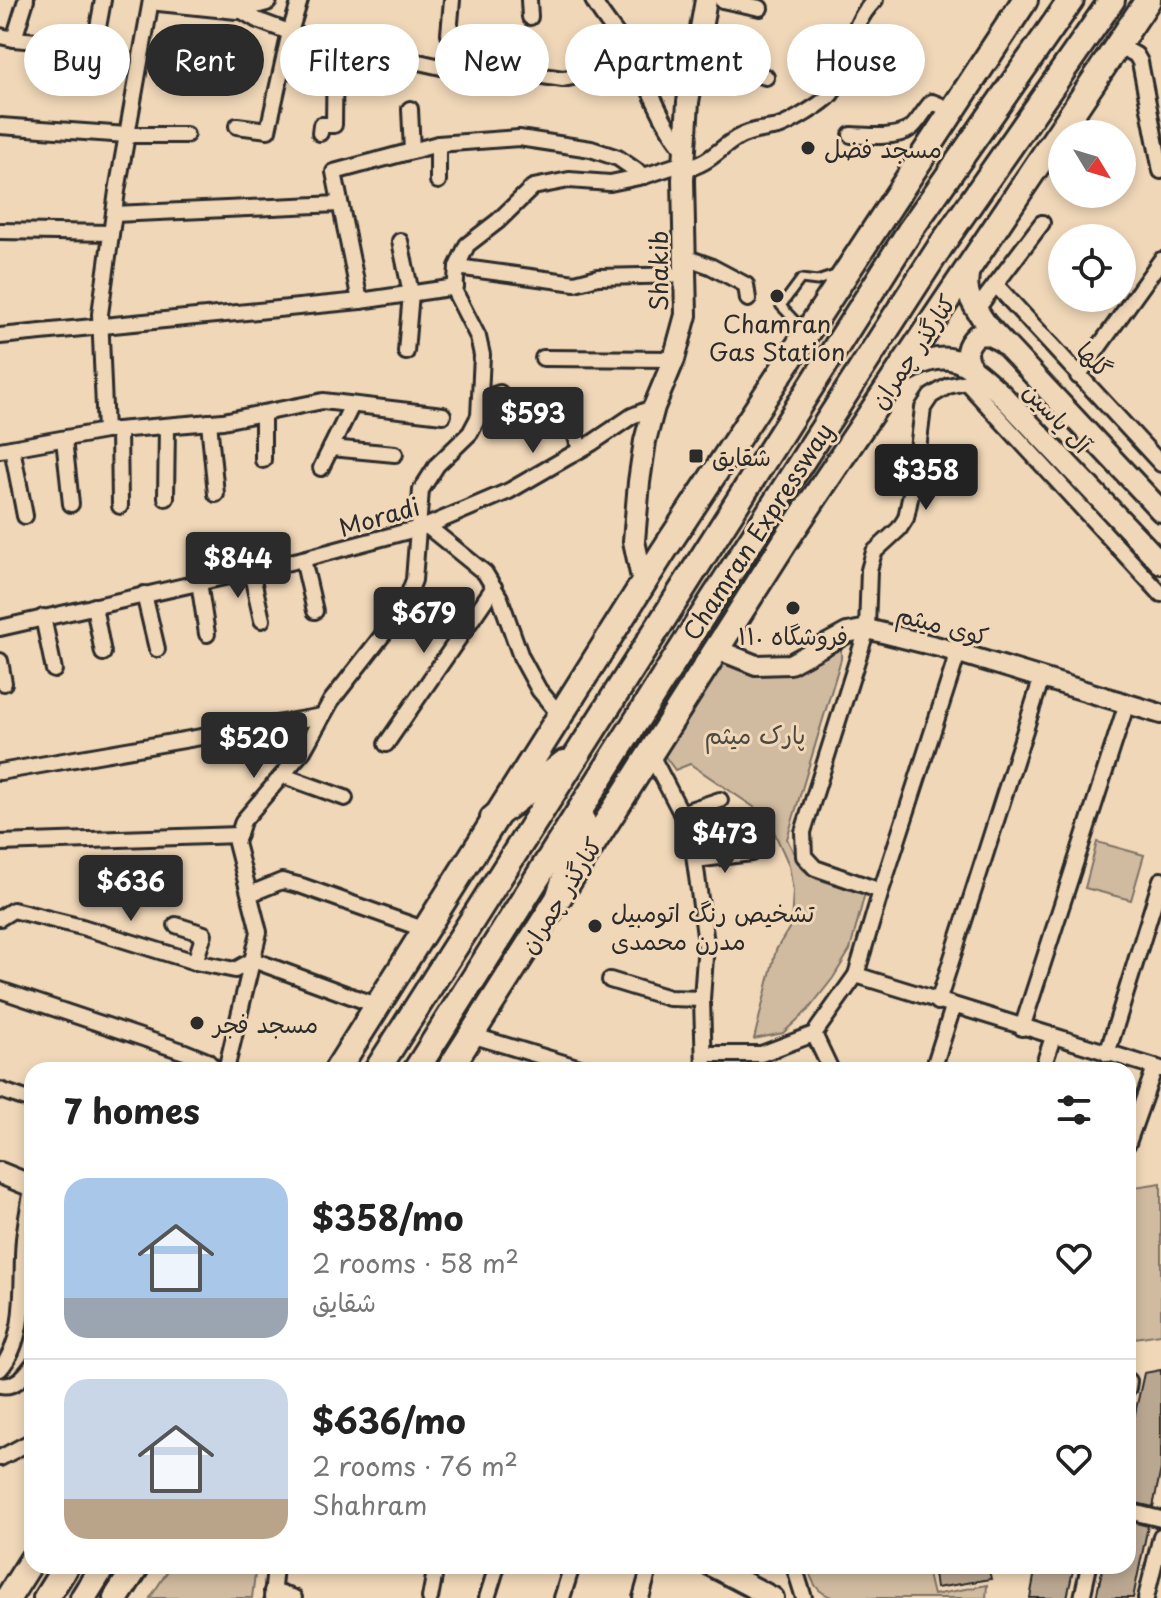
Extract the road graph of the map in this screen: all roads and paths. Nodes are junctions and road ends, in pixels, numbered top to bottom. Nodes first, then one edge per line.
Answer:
1 (26, 0) edge
2 (103, 0) edge
3 (151, 0) edge
4 (159, 0) edge
5 (266, 0) edge
6 (300, 0) edge
7 (452, 0) edge
8 (529, 0) edge
9 (593, 0) edge
10 (706, 0) edge
11 (722, 0) edge
12 (875, 0) edge
13 (1025, 0) edge
14 (1071, 0) edge
15 (1112, 0) edge
16 (1148, 0) edge
17 (237, 8) junction
18 (760, 8) dead end
19 (530, 17) dead end
20 (99, 24) edge
21 (292, 24) edge
22 (450, 24) edge
23 (608, 24) edge
24 (702, 24) edge
25 (280, 28) edge
26 (7, 38) edge
27 (1118, 45) junction
28 (419, 62) edge
29 (280, 77) edge
30 (565, 77) edge
31 (334, 96) edge
32 (651, 96) edge
33 (689, 96) edge
34 (410, 109) dead end
35 (952, 110) junction
36 (0, 126) edge
37 (237, 126) dead end
38 (320, 133) dead end
39 (127, 135) junction
40 (186, 135) dead end
41 (851, 135) dead end
42 (438, 144) junction
43 (412, 151) junction
44 (685, 161) junction
45 (1161, 171) edge
46 (644, 176) junction
47 (438, 181) dead end
48 (339, 204) junction
49 (114, 214) junction
50 (1042, 223) dead end
51 (0, 231) edge
52 (111, 233) junction
53 (400, 241) dead end
54 (1161, 260) edge
55 (850, 265) junction
56 (970, 265) junction
57 (685, 266) junction
58 (457, 267) junction
59 (996, 285) junction
60 (456, 289) junction
61 (411, 293) junction
62 (748, 299) dead end
63 (360, 301) junction
64 (977, 309) junction
65 (101, 325) junction
66 (0, 336) edge
67 (801, 340) junction
68 (1005, 343) junction
69 (406, 352) dead end
70 (543, 358) dead end
71 (674, 359) junction
72 (968, 375) junction
73 (1078, 376) junction
74 (895, 377) junction
75 (500, 393) dead end
76 (481, 400) junction
77 (565, 404) dead end
78 (352, 405) junction
79 (654, 407) junction
80 (263, 413) junction
81 (443, 415) dead end
82 (209, 422) junction
83 (167, 426) junction
84 (112, 431) junction
85 (64, 439) junction
86 (331, 448) junction
87 (6, 449) edge
88 (580, 449) junction
89 (395, 454) dead end
90 (1159, 458) edge
91 (263, 460) dead end
92 (321, 468) dead end
93 (1154, 491) edge
94 (216, 494) dead end
95 (166, 498) dead end
96 (71, 504) dead end
97 (120, 506) dead end
98 (1161, 511) edge
99 (25, 516) dead end
100 (423, 527) junction
101 (303, 559) junction
102 (1161, 563) edge
103 (251, 571) junction
104 (199, 582) junction
105 (643, 583) junction
106 (494, 587) junction
107 (144, 594) junction
108 (1161, 594) edge
109 (94, 606) junction
110 (315, 611) dead end
111 (43, 617) junction
112 (262, 620) dead end
113 (0, 628) edge
114 (867, 629) junction
115 (207, 634) dead end
116 (157, 649) dead end
117 (716, 649) junction
118 (103, 653) dead end
119 (958, 653) junction
120 (0, 661) edge
121 (54, 670) dead end
122 (1042, 677) junction
123 (4, 683) dead end
124 (1127, 703) junction
125 (559, 714) junction
126 (1161, 714) edge
127 (322, 716) junction
128 (386, 744) dead end
129 (579, 751) junction
130 (650, 753) junction
131 (0, 772) edge
132 (284, 776) junction
133 (593, 790) junction
134 (345, 798) dead end
135 (720, 800) dead end
136 (681, 813) junction
137 (493, 818) junction
138 (239, 835) junction
139 (0, 843) edge
140 (751, 853) dead end
141 (695, 860) junction
142 (1161, 880) edge
143 (881, 891) junction
144 (250, 894) junction
145 (559, 896) junction
146 (0, 918) edge
147 (176, 925) dead end
148 (426, 930) junction
149 (253, 960) junction
150 (195, 962) junction
151 (856, 975) junction
152 (610, 980) dead end
153 (0, 990) edge
154 (702, 999) junction
155 (938, 1002) junction
156 (378, 1006) junction
157 (953, 1007) junction
158 (1022, 1028) junction
159 (814, 1034) junction
160 (471, 1035) junction
161 (1053, 1037) junction
162 (705, 1054) junction
163 (1107, 1054) junction
164 (208, 1062) edge
165 (228, 1062) edge
166 (342, 1062) edge
167 (382, 1062) edge
168 (421, 1062) edge
169 (454, 1062) edge
170 (560, 1062) edge
171 (704, 1062) edge
172 (827, 1062) edge
173 (936, 1062) edge
174 (1045, 1062) edge
175 (1158, 1068) edge
176 (0, 1090) edge
177 (24, 1098) edge
178 (1136, 1123) edge
179 (0, 1173) edge
180 (24, 1184) edge
181 (24, 1239) edge
182 (0, 1369) edge
183 (24, 1377) edge
184 (0, 1385) edge
185 (24, 1445) edge
186 (0, 1458) edge
187 (1136, 1513) edge
188 (1161, 1519) edge
189 (1161, 1536) edge
190 (24, 1573) edge
191 (61, 1574) edge
192 (98, 1574) edge
193 (132, 1574) edge
194 (274, 1574) edge
195 (434, 1574) edge
196 (494, 1574) edge
197 (570, 1574) edge
198 (648, 1574) edge
199 (727, 1574) edge
200 (796, 1574) edge
201 (1087, 1574) edge
202 (272, 1594) edge
203 (8, 1598) edge
204 (46, 1598) edge
205 (83, 1598) edge
206 (116, 1598) edge
207 (294, 1598) edge
208 (430, 1598) edge
209 (487, 1598) edge
210 (562, 1598) edge
211 (641, 1598) edge
212 (773, 1598) edge
213 (804, 1598) edge
214 (1082, 1598) edge
215 (1146, 1598) edge

1 - 26 street
2 - 20 street
3 - 39 street
4 - 17 main road
5 - 17 main road
6 - 21 street
7 - 22 street
8 - 19 street
9 - 23 street
10 - 24 main road, Shakib
11 - 18 street
12 - 44 street
13 - 35 main road
14 - 129 main road, Chamran Expressway
15 - 133 main road, Chamran Expressway
16 - 27 main road, کنارگذر چمران
17 - 25 street
27 - 45 street
27 - 56 main road, کنارگذر چمران
28 - 30 street
29 - 37 street
31 - 38 street
32 - 44 street
33 - 44 main road, Shakib
34 - 43 street
35 - 41 street
35 - 55 main road
36 - 39 street
39 - 40 street
39 - 49 street
42 - 43 street
42 - 46 street
42 - 47 street
43 - 48 street
44 - 46 street
44 - 57 main road, Shakib
46 - 58 street
48 - 49 street
48 - 63 street
49 - 52 street
50 - 59 street
51 - 52 street
52 - 65 street
53 - 61 street
54 - 73 street
55 - 67 main road
55 - 67 lane
56 - 64 main road, آل یاسین
56 - 74 main road, کنارگذر چمران
57 - 58 street
57 - 62 street
57 - 71 main road, Shakib
58 - 60 street
59 - 64 street
59 - 73 street, گلها
60 - 61 street
60 - 76 street
61 - 63 street
61 - 69 street
63 - 65 street
64 - 68 main road, آل یاسین
65 - 66 street
65 - 84 street
67 - 105 main road
68 - 72 main road
68 - 93 main road, آل یاسین
70 - 71 street
71 - 79 main road, Shakib
72 - 74 main road, آل یاسین
72 - 102 main road, آل یاسین
72 - 108 street
72 - 114 street
73 - 90 street, گلها
74 - 117 main road, کنارگذر چمران
75 - 76 street
76 - 100 street
77 - 88 street
78 - 80 street
78 - 81 street
78 - 86 street
79 - 88 street, Moradi
79 - 105 main road, Shakib
80 - 82 street
80 - 91 street
82 - 83 street
82 - 94 street
83 - 84 street
83 - 95 street
84 - 85 street
84 - 97 street
85 - 87 street
85 - 96 street
86 - 89 street
86 - 92 street
87 - 99 street
88 - 100 street, Moradi
93 - 98 main road, آل یاسین
100 - 101 street, Moradi
100 - 106 street
100 - 127 street
101 - 103 street, Moradi
101 - 110 street
103 - 104 street, Moradi
103 - 112 street
104 - 107 street, Moradi
104 - 115 street
105 - 125 main road
106 - 125 street
106 - 128 street
107 - 109 street, Moradi
107 - 116 street
109 - 111 street, Moradi
109 - 118 street
111 - 113 street, Moradi
111 - 121 street
114 - 117 street, کوی میثم
114 - 119 street, کوی میثم
114 - 143 street
117 - 130 main road, کنارگذر چمران
119 - 122 street, کوی میثم
119 - 143 street
120 - 123 street
122 - 124 street, کوی میثم
122 - 155 street
124 - 126 street, کوی میثم
124 - 158 street
125 - 137 main road
127 - 131 street
127 - 132 street
129 - 137 main road
129 - 167 main road, Chamran Expressway
130 - 136 street
130 - 145 main road, کنارگذر چمران
132 - 134 street
132 - 138 street
133 - 145 main road
133 - 168 main road, Chamran Expressway
135 - 136 street
136 - 141 street
137 - 148 main road
138 - 139 street
138 - 144 street
140 - 141 street
141 - 154 street
142 - 163 street
143 - 151 street
144 - 148 street
144 - 149 street
145 - 160 main road, کنارگذر چمران
146 - 150 street
147 - 150 street
148 - 156 main road
149 - 150 street
149 - 156 street
149 - 165 street
151 - 155 street
151 - 159 street
152 - 154 street
153 - 164 street
154 - 162 street
155 - 157 street
156 - 166 main road
157 - 158 street
157 - 173 street
158 - 161 street
159 - 162 street
159 - 172 street
160 - 169 main road, کنارگذر چمران
160 - 170 street
161 - 163 street
161 - 174 street
162 - 171 street
163 - 175 street
175 - 178 street
176 - 177 street
179 - 180 main road
181 - 182 street
183 - 184 street
185 - 186 street
187 - 188 street
189 - 215 street
190 - 203 main road
191 - 204 main road
192 - 205 main road
193 - 206 main road
194 - 202 street
195 - 208 street
196 - 209 street
197 - 210 street
198 - 211 street
199 - 212 main road
200 - 213 street
201 - 214 street
202 - 207 street

